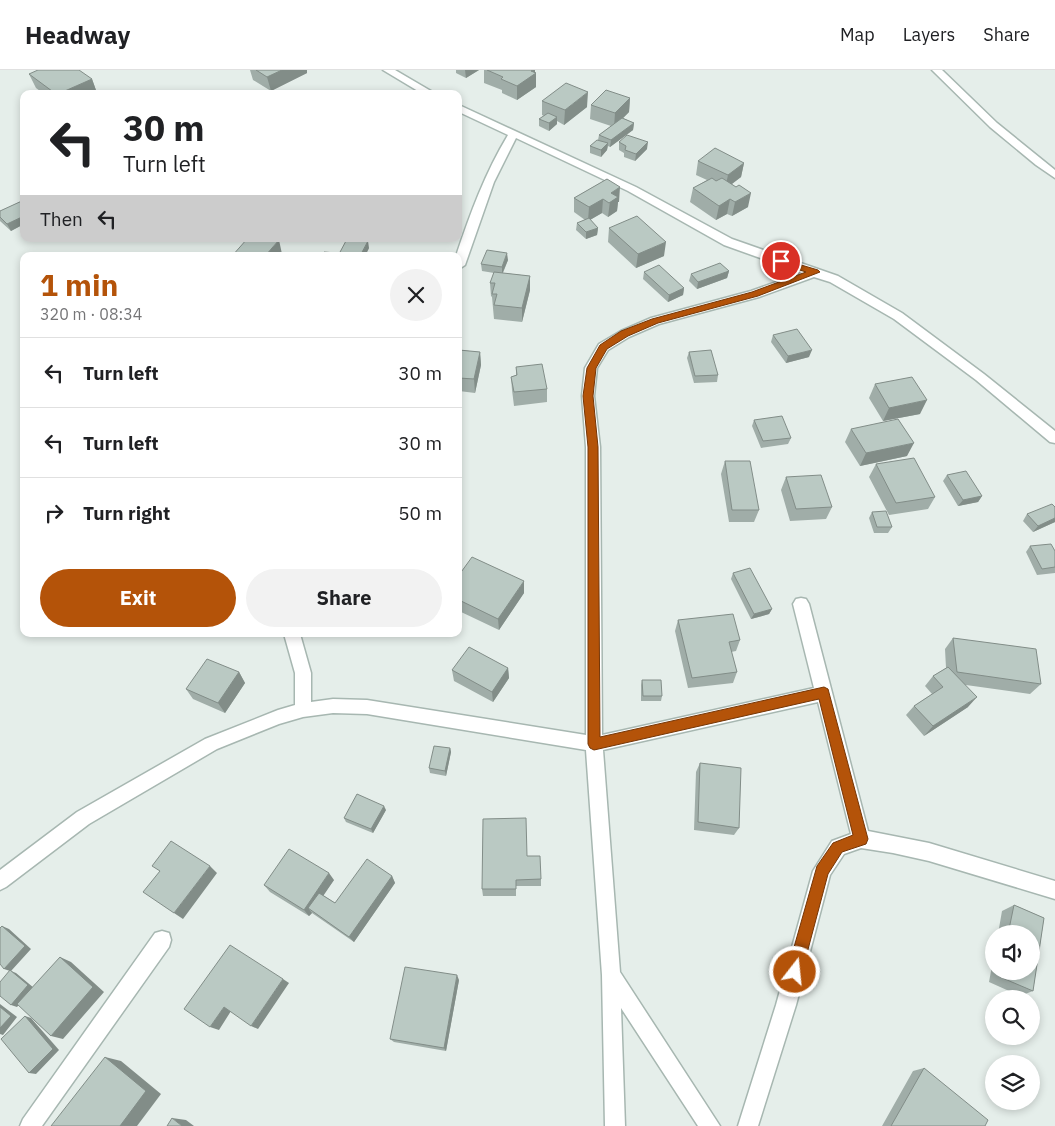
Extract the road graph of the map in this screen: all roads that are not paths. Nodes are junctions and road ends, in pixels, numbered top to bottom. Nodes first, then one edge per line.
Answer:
1 (388, 70) edge
2 (937, 70) edge
3 (424, 90) edge
4 (462, 109) edge
5 (513, 134) junction
6 (1055, 175) edge
7 (462, 256) edge
8 (815, 272) junction
9 (1055, 438) edge
10 (801, 604) dead end
11 (293, 637) edge
12 (824, 693) junction
13 (303, 710) junction
14 (594, 744) junction
15 (861, 839) junction
16 (0, 881) edge
17 (1055, 890) edge
18 (162, 940) dead end
19 (611, 975) junction
20 (30, 1126) edge
21 (615, 1126) edge
22 (710, 1126) edge
23 (748, 1126) edge

1 - 3 street
2 - 6 street
4 - 5 street
5 - 7 street
5 - 8 street
8 - 9 street
8 - 14 street
10 - 12 street
11 - 13 street
12 - 14 street
12 - 15 street
13 - 14 street
13 - 16 street
14 - 19 street
15 - 17 street
15 - 23 street
18 - 20 street
19 - 21 street
19 - 22 street

